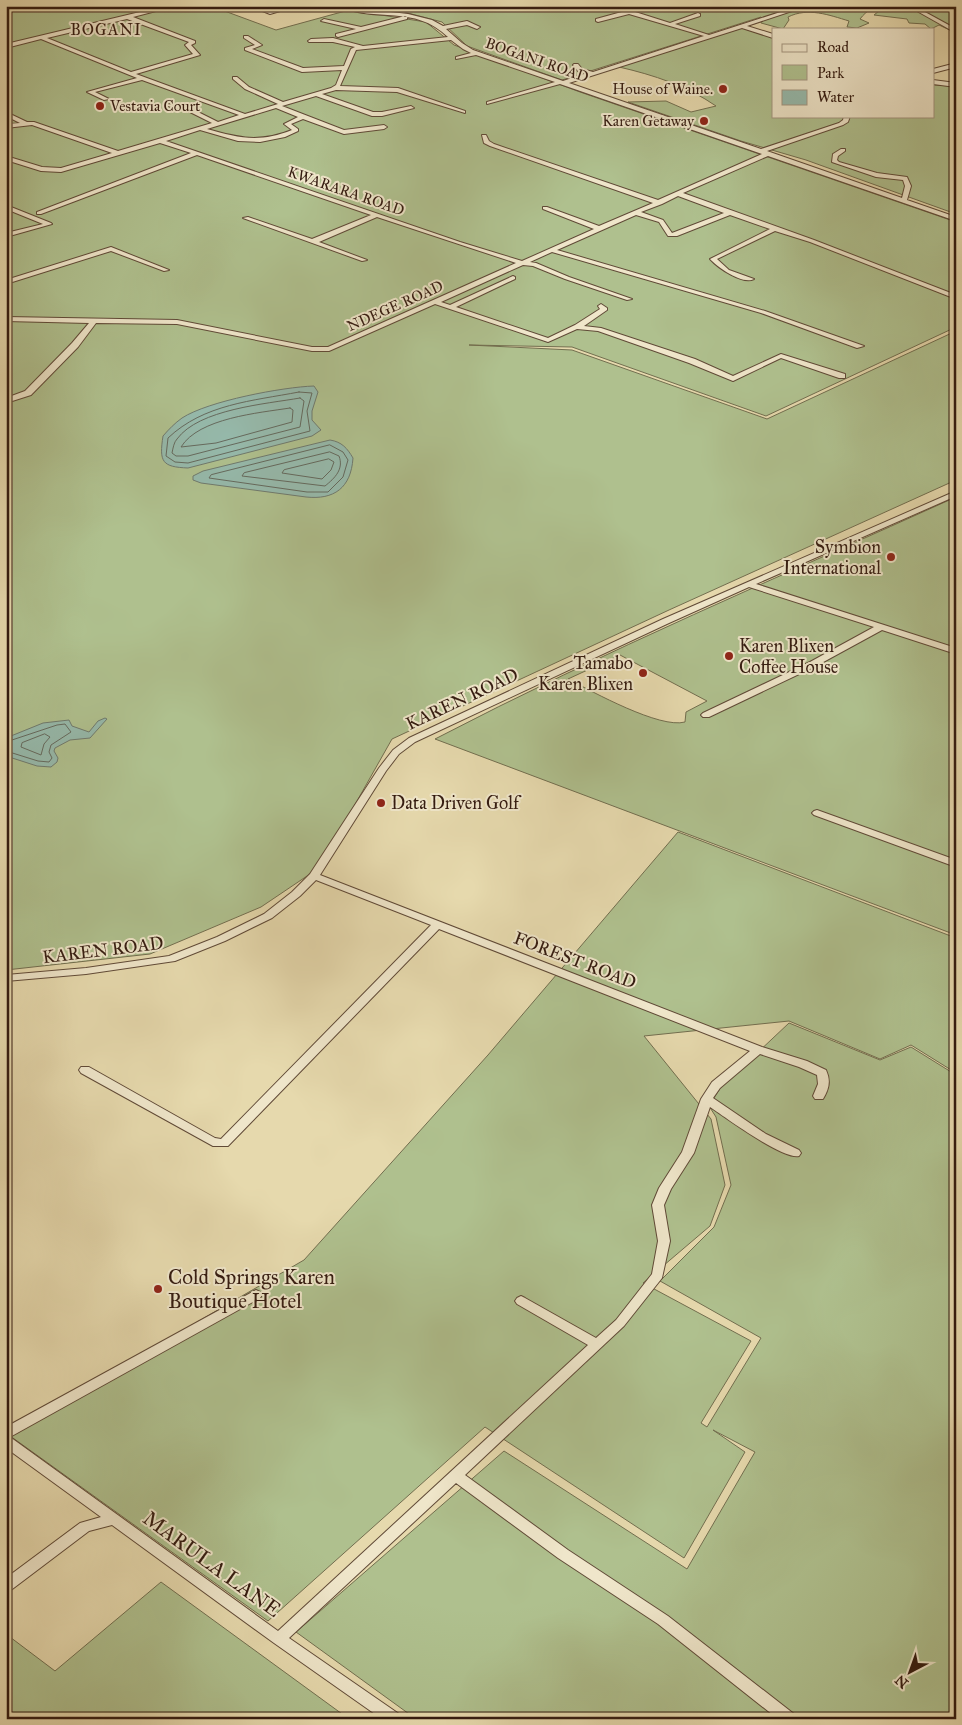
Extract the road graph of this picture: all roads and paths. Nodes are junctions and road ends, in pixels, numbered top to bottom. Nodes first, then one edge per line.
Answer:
1 (173, 6) edge
2 (252, 6) edge
3 (295, 6) edge
4 (341, 6) edge
5 (805, 6) edge
6 (910, 6) edge
7 (698, 15) dead end
8 (411, 16) junction
9 (128, 17) junction
10 (598, 20) dead end
11 (324, 21) dead end
12 (671, 24) junction
13 (741, 26) junction
14 (477, 27) dead end
15 (443, 28) junction
16 (360, 29) junction
17 (956, 31) edge
18 (338, 35) dead end
19 (708, 36) junction
20 (772, 36) edge
21 (246, 37) dead end
22 (6, 38) edge
23 (42, 38) junction
24 (452, 38) junction
25 (311, 41) dead end
26 (21, 43) junction
27 (6, 46) edge
28 (361, 47) junction
29 (476, 52) junction
30 (458, 58) dead end
31 (576, 64) dead end
32 (956, 65) edge
33 (346, 68) junction
34 (132, 73) junction
35 (593, 73) junction
36 (934, 76) edge
37 (934, 77) edge
38 (934, 77) edge
39 (142, 78) junction
40 (235, 78) dead end
41 (948, 81) dead end
42 (562, 82) junction
43 (956, 85) edge
44 (336, 88) junction
45 (317, 94) junction
46 (106, 99) dead end
47 (489, 103) dead end
48 (168, 105) dead end
49 (280, 105) junction
50 (411, 108) dead end
51 (463, 112) dead end
52 (6, 114) edge
53 (246, 116) junction
54 (303, 116) junction
55 (846, 118) edge
56 (25, 122) junction
57 (218, 124) junction
58 (6, 126) edge
59 (384, 127) dead end
60 (202, 129) junction
61 (484, 136) dead end
62 (161, 141) junction
63 (843, 150) dead end
64 (766, 152) junction
65 (118, 153) junction
66 (198, 153) junction
67 (6, 158) edge
68 (679, 194) junction
69 (904, 201) junction
70 (660, 203) junction
71 (6, 207) edge
72 (545, 208) dead end
73 (956, 209) edge
74 (39, 212) dead end
75 (731, 212) junction
76 (637, 213) junction
77 (942, 214) junction
78 (377, 215) junction
79 (246, 218) dead end
80 (956, 219) edge
81 (600, 229) junction
82 (776, 229) junction
83 (6, 235) edge
84 (312, 242) junction
85 (551, 250) junction
86 (364, 260) dead end
87 (523, 263) junction
88 (166, 270) dead end
89 (513, 278) dead end
90 (751, 278) dead end
91 (6, 282) edge
92 (956, 297) edge
93 (629, 299) dead end
94 (435, 302) junction
95 (601, 306) dead end
96 (450, 307) junction
97 (6, 319) edge
98 (95, 320) junction
99 (576, 327) junction
100 (860, 346) dead end
101 (842, 376) dead end
102 (6, 401) edge
103 (956, 493) edge
104 (750, 585) junction
105 (881, 627) junction
106 (956, 651) edge
107 (706, 715) dead end
108 (817, 813) dead end
109 (956, 864) edge
110 (314, 876) junction
111 (437, 925) junction
112 (6, 978) edge
113 (758, 1050) junction
114 (84, 1070) dead end
115 (819, 1096) dead end
116 (707, 1099) junction
117 (795, 1153) dead end
118 (256, 1295) dead end
119 (521, 1300) dead end
120 (597, 1344) junction
121 (6, 1434) edge
122 (6, 1441) edge
123 (456, 1476) junction
124 (114, 1519) junction
125 (6, 1586) edge
126 (279, 1640) junction
127 (394, 1719) edge
128 (789, 1719) edge

1 - 9 street
2 - 3 street
4 - 8 street, BOGANI ROAD
5 - 13 street
6 - 17 street
7 - 12 street
8 - 15 street, BOGANI ROAD
8 - 16 street
9 - 23 street
9 - 34 street
10 - 12 street
11 - 16 street
12 - 19 street
13 - 19 street
13 - 20 street
14 - 15 street
15 - 24 street, BOGANI ROAD
16 - 18 street
19 - 35 street
21 - 33 street
22 - 26 street
23 - 26 street
23 - 34 street
24 - 28 street
24 - 29 street, BOGANI ROAD
25 - 28 street
26 - 27 street
28 - 33 street
29 - 30 street
29 - 42 street, BOGANI ROAD
31 - 35 street
32 - 36 street
33 - 44 street
34 - 39 street
35 - 42 street
37 - 41 street
38 - 43 street
39 - 46 street
39 - 53 street
40 - 49 street
42 - 47 street
42 - 64 street, BOGANI ROAD
44 - 45 street
44 - 51 street
45 - 49 street
45 - 50 street
48 - 57 street
49 - 53 street
49 - 54 street
52 - 56 street
53 - 57 street
54 - 59 street
54 - 60 street
55 - 64 street, NDEGE ROAD
56 - 58 street
56 - 65 street
57 - 60 street
60 - 62 street
61 - 70 street
62 - 65 street
62 - 66 street, KWARARA ROAD
63 - 69 street
64 - 68 street, NDEGE ROAD
64 - 69 street, BOGANI ROAD
65 - 67 street
66 - 74 street
66 - 78 street, KWARARA ROAD
68 - 70 street, NDEGE ROAD
68 - 75 street
69 - 77 street, BOGANI ROAD
70 - 76 street, NDEGE ROAD
71 - 83 street
72 - 81 street
73 - 77 street
75 - 76 street
75 - 82 street
76 - 81 street, NDEGE ROAD
77 - 80 street, BOGANI ROAD
78 - 84 street
78 - 87 street, KWARARA ROAD
79 - 84 street
81 - 85 street, NDEGE ROAD
82 - 90 street
82 - 92 street
84 - 86 street
85 - 87 street, NDEGE ROAD
85 - 100 street
87 - 93 street, KWARARA ROAD
87 - 94 street, NDEGE ROAD
88 - 91 street
89 - 96 street
94 - 96 street
94 - 98 street, NDEGE ROAD
95 - 99 street
96 - 99 street
97 - 98 street, NDEGE ROAD
98 - 102 street
99 - 101 street
103 - 104 street, KAREN ROAD
104 - 105 street
104 - 110 street, KAREN ROAD
105 - 106 street
105 - 107 street
108 - 109 street
110 - 111 street, FOREST ROAD
110 - 112 street, KAREN ROAD
111 - 113 street, FOREST ROAD
111 - 114 street
113 - 115 street, FOREST ROAD
113 - 116 street
116 - 117 street
116 - 120 street
118 - 121 street
119 - 120 street
120 - 123 street
122 - 124 street, MARULA LANE
123 - 126 street
123 - 128 street
124 - 125 street
124 - 126 street, MARULA LANE
126 - 127 street, MARULA LANE

